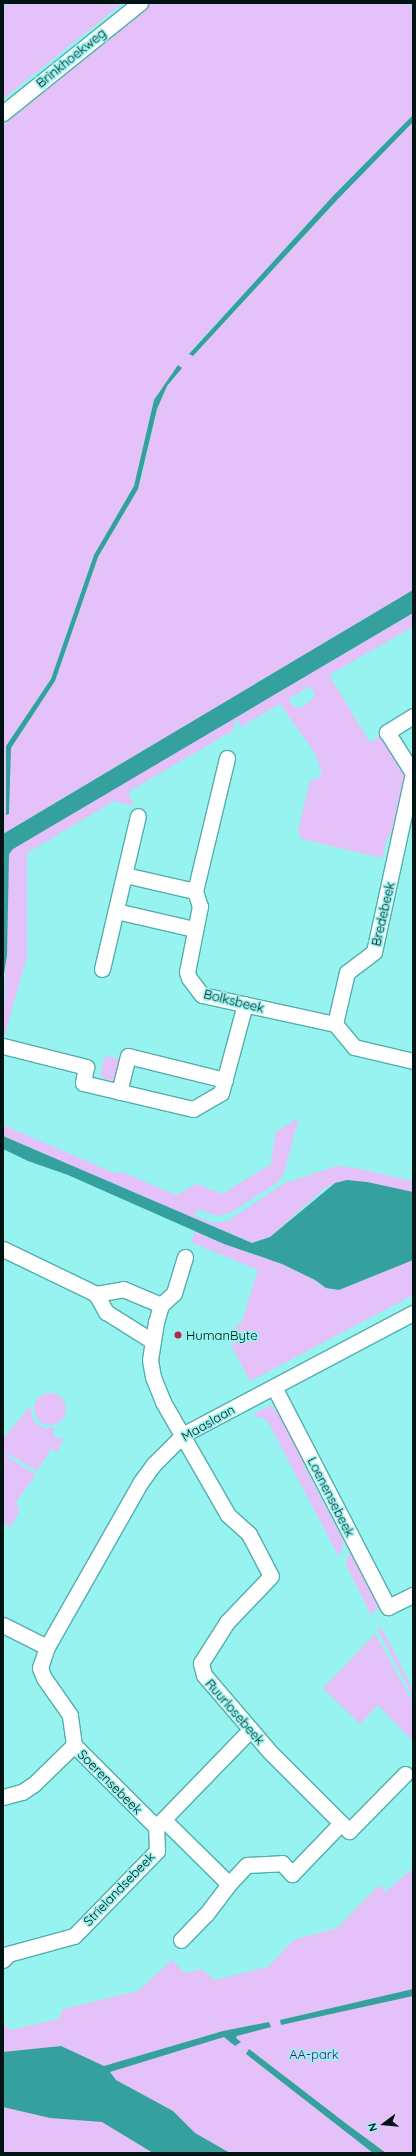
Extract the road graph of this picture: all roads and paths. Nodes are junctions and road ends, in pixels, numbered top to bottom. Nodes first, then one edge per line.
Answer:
1 (140, 3) edge
2 (3, 113) edge
3 (413, 716) edge
4 (227, 758) dead end
5 (413, 773) edge
6 (138, 816) dead end
7 (406, 844) edge
8 (125, 875) junction
9 (195, 891) junction
10 (116, 911) junction
11 (194, 929) junction
12 (102, 969) dead end
13 (245, 1004) junction
14 (335, 1024) junction
15 (3, 1046) edge
16 (413, 1061) edge
17 (226, 1080) junction
18 (119, 1092) junction
19 (5, 1255) edge
20 (185, 1257) dead end
21 (96, 1294) junction
22 (161, 1305) junction
23 (413, 1313) edge
24 (152, 1340) junction
25 (274, 1387) junction
26 (184, 1434) junction
27 (413, 1595) edge
28 (3, 1625) edge
29 (47, 1647) junction
30 (250, 1729) junction
31 (74, 1745) junction
32 (405, 1774) dead end
33 (3, 1797) edge
34 (341, 1823) junction
35 (160, 1824) junction
36 (230, 1884) junction
37 (181, 1940) dead end
38 (3, 1960) edge

1 - 2 street, Brinkhoekweg
3 - 5 street, Bredebeek
4 - 9 street, Bolksbeek
5 - 7 street, Bredebeek
6 - 8 street
7 - 14 street, Bredebeek
8 - 9 street
8 - 10 street
9 - 11 street, Bolksbeek
10 - 11 street
10 - 12 street
11 - 13 street, Bolksbeek
13 - 14 street, Bolksbeek
13 - 17 street
14 - 16 street
15 - 18 street
17 - 18 street
17 - 18 street
19 - 21 street
20 - 22 street
21 - 22 street
21 - 24 street
22 - 24 street
23 - 25 street, Maaslaan
24 - 26 street
25 - 26 street, Maaslaan
25 - 27 street, Loenensebeek
26 - 29 street, Maaslaan
26 - 30 street, Ruurlosebeek
28 - 29 street
29 - 31 street, Soerensebeek
30 - 34 street, Ruurlosebeek
30 - 35 street
31 - 33 street
31 - 35 street, Soerensebeek
32 - 34 street
34 - 36 street
35 - 36 street, Soerensebeek
35 - 38 street, Strielandsebeek
36 - 37 street

